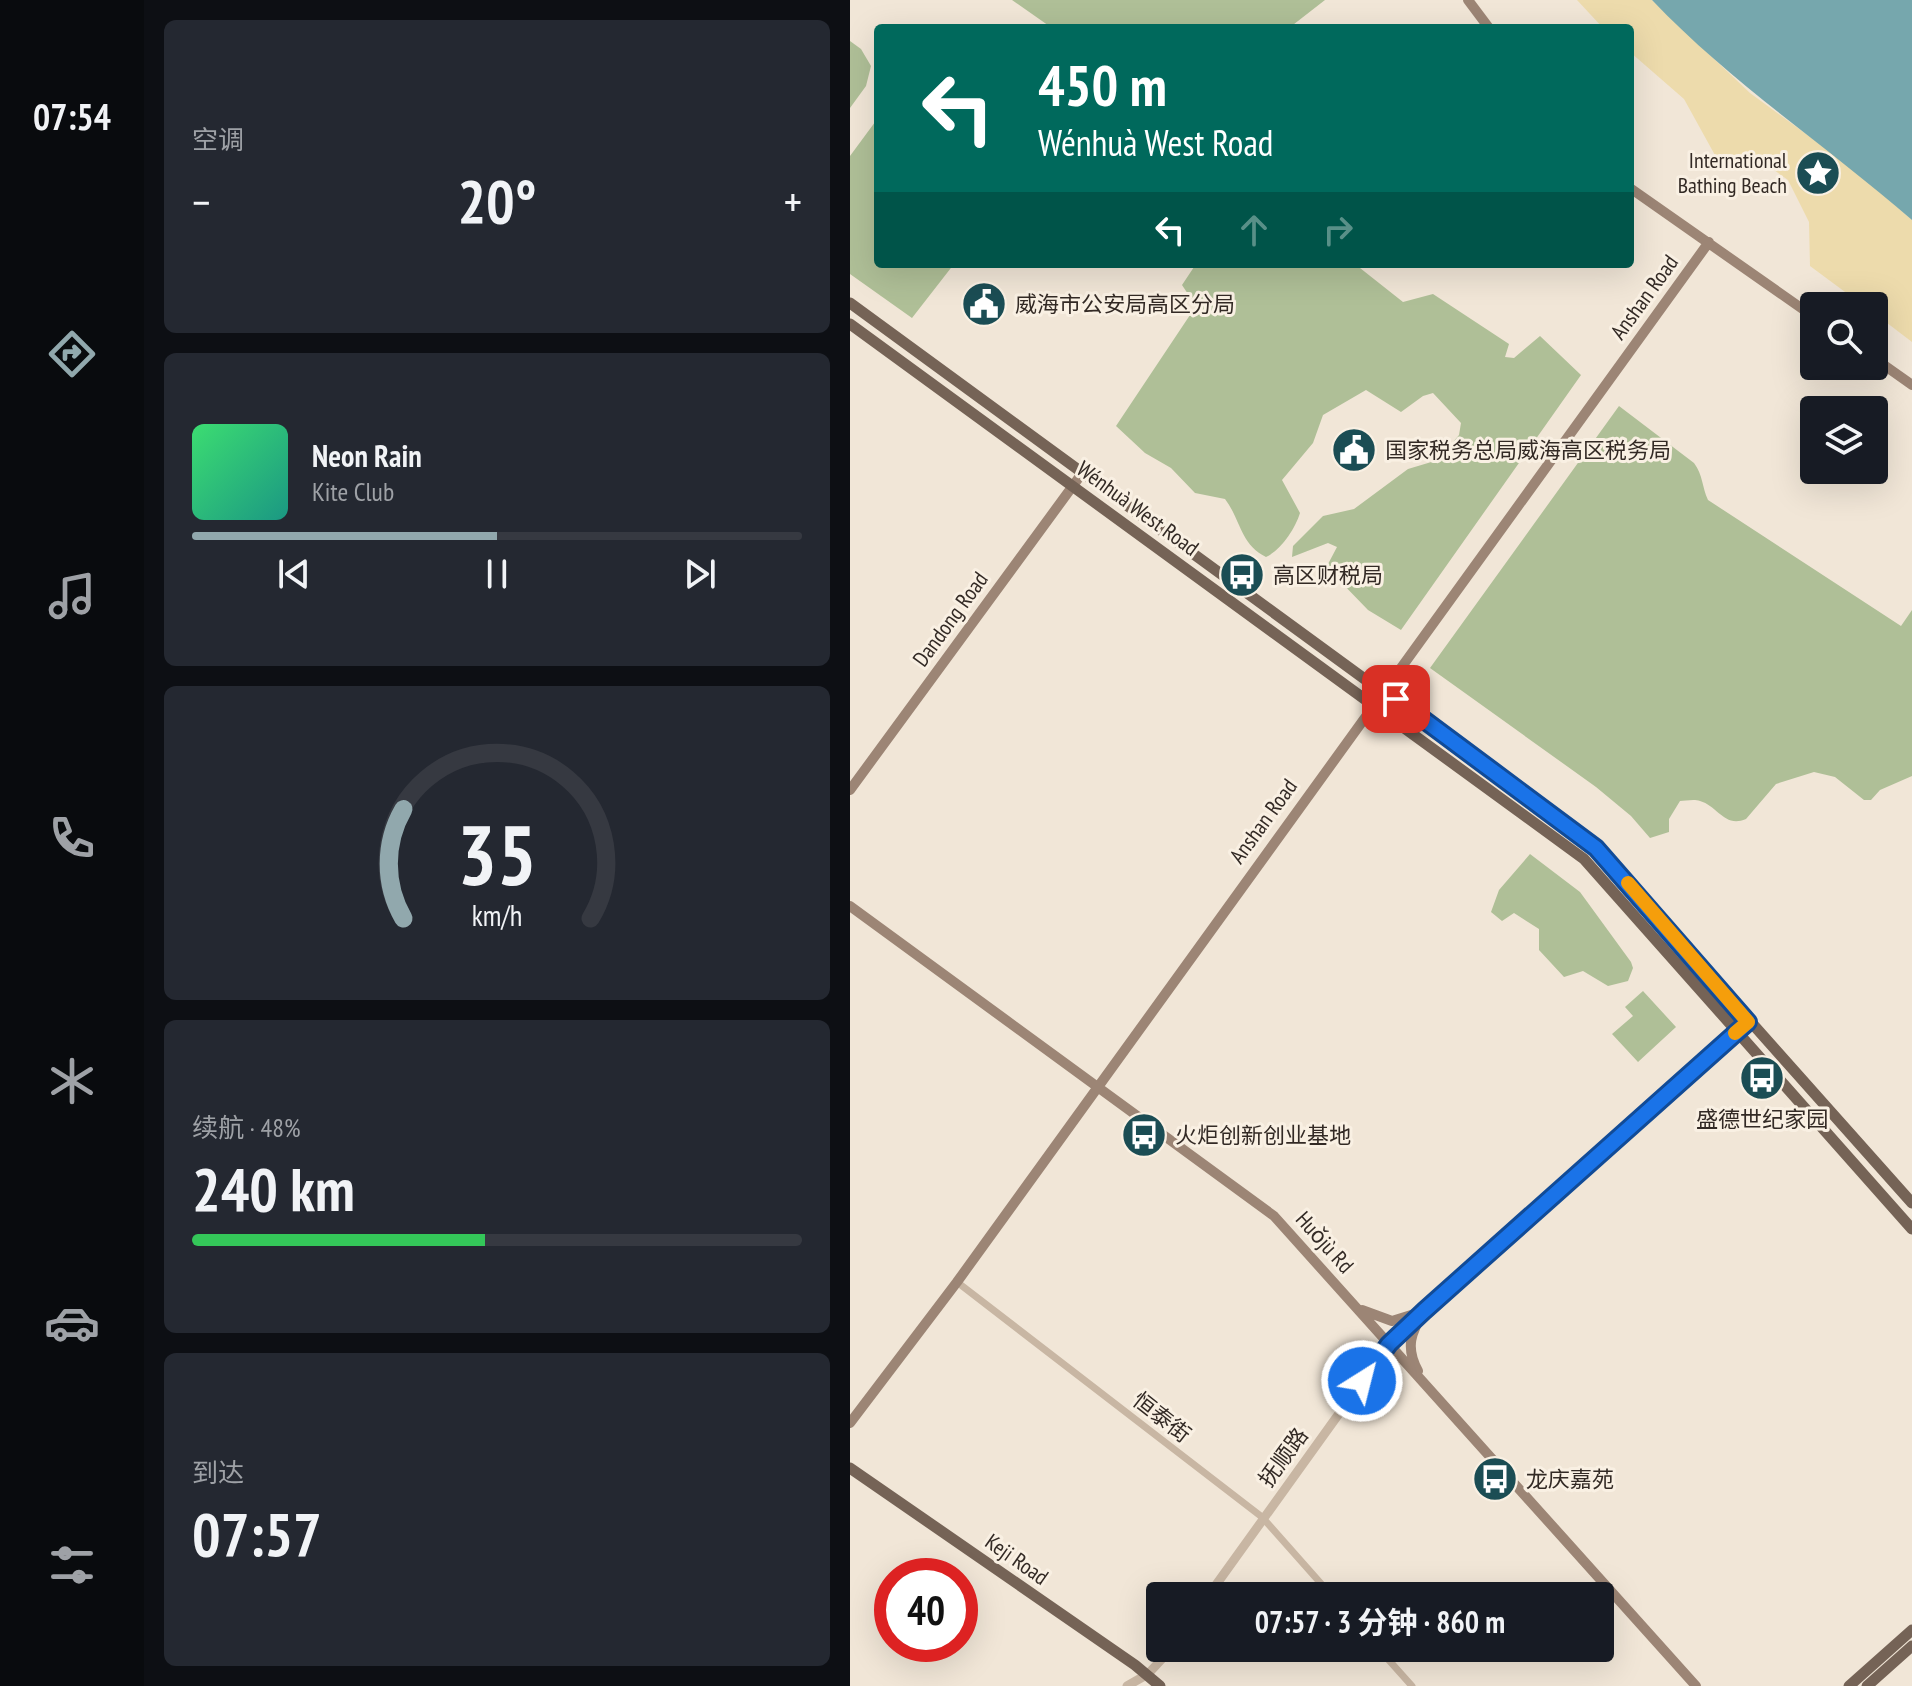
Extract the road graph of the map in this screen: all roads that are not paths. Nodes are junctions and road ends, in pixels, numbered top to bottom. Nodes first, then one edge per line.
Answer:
1 (1468, 0) edge
2 (1486, 24) edge
3 (1634, 191) edge
4 (1709, 242) junction
5 (850, 303) edge
6 (1800, 307) edge
7 (850, 324) edge
8 (1888, 368) edge
9 (1912, 385) edge
10 (1083, 472) junction
11 (1073, 485) junction
12 (1383, 689) junction
13 (1372, 705) junction
14 (850, 790) edge
15 (850, 906) edge
16 (1748, 1022) junction
17 (1737, 1031) junction
18 (1097, 1084) junction
19 (1912, 1203) edge
20 (1912, 1229) edge
21 (957, 1282) junction
22 (1358, 1308) junction
23 (1424, 1311) junction
24 (1389, 1344) junction
25 (1424, 1382) junction
26 (850, 1423) edge
27 (850, 1468) edge
28 (1262, 1517) junction
29 (1218, 1582) edge
30 (1320, 1582) edge
31 (1912, 1630) edge
32 (1912, 1646) edge
33 (1159, 1662) edge
34 (1391, 1662) edge
35 (1148, 1674) junction
36 (1127, 1686) edge
37 (1160, 1686) edge
38 (1412, 1686) edge
39 (1696, 1686) edge
40 (1849, 1686) edge
41 (1867, 1686) edge

1 - 2 main road
3 - 4 main road
4 - 6 main road
4 - 12 main road, Anshan Road
5 - 10 main road, Wénhuà West Road
7 - 11 main road, Wénhuà West Road
8 - 9 main road
10 - 11 main road, Dandong Road
10 - 12 main road, Wénhuà West Road
11 - 13 main road, Wénhuà West Road
11 - 14 main road, Dandong Road
12 - 13 main road, Anshan Road
12 - 16 main road, Wénhuà West Road
13 - 17 main road, Wénhuà West Road
13 - 18 main road, Anshan Road
15 - 18 main road, Huǒjù Rd
16 - 17 street, 抚顺路
16 - 19 main road, Wénhuà West Road
17 - 20 main road, Wénhuà West Road
17 - 23 street, 抚顺路
18 - 21 main road, Anshan Road
18 - 22 main road, Huǒjù Rd
21 - 26 main road, Anshan Road
21 - 28 street, 恒泰街
22 - 23 main road
22 - 24 main road, Huǒjù Rd
23 - 24 street, 抚顺路
23 - 25 main road
24 - 25 main road, Huǒjù Rd
24 - 28 street, 抚顺路
25 - 39 main road, Huǒjù Rd
27 - 35 main road, Keji Road
28 - 29 street, 抚顺路
28 - 30 street, 恒泰街
31 - 40 main road
32 - 41 main road
33 - 35 street
34 - 38 street
35 - 36 street
35 - 37 main road, Keji Road

